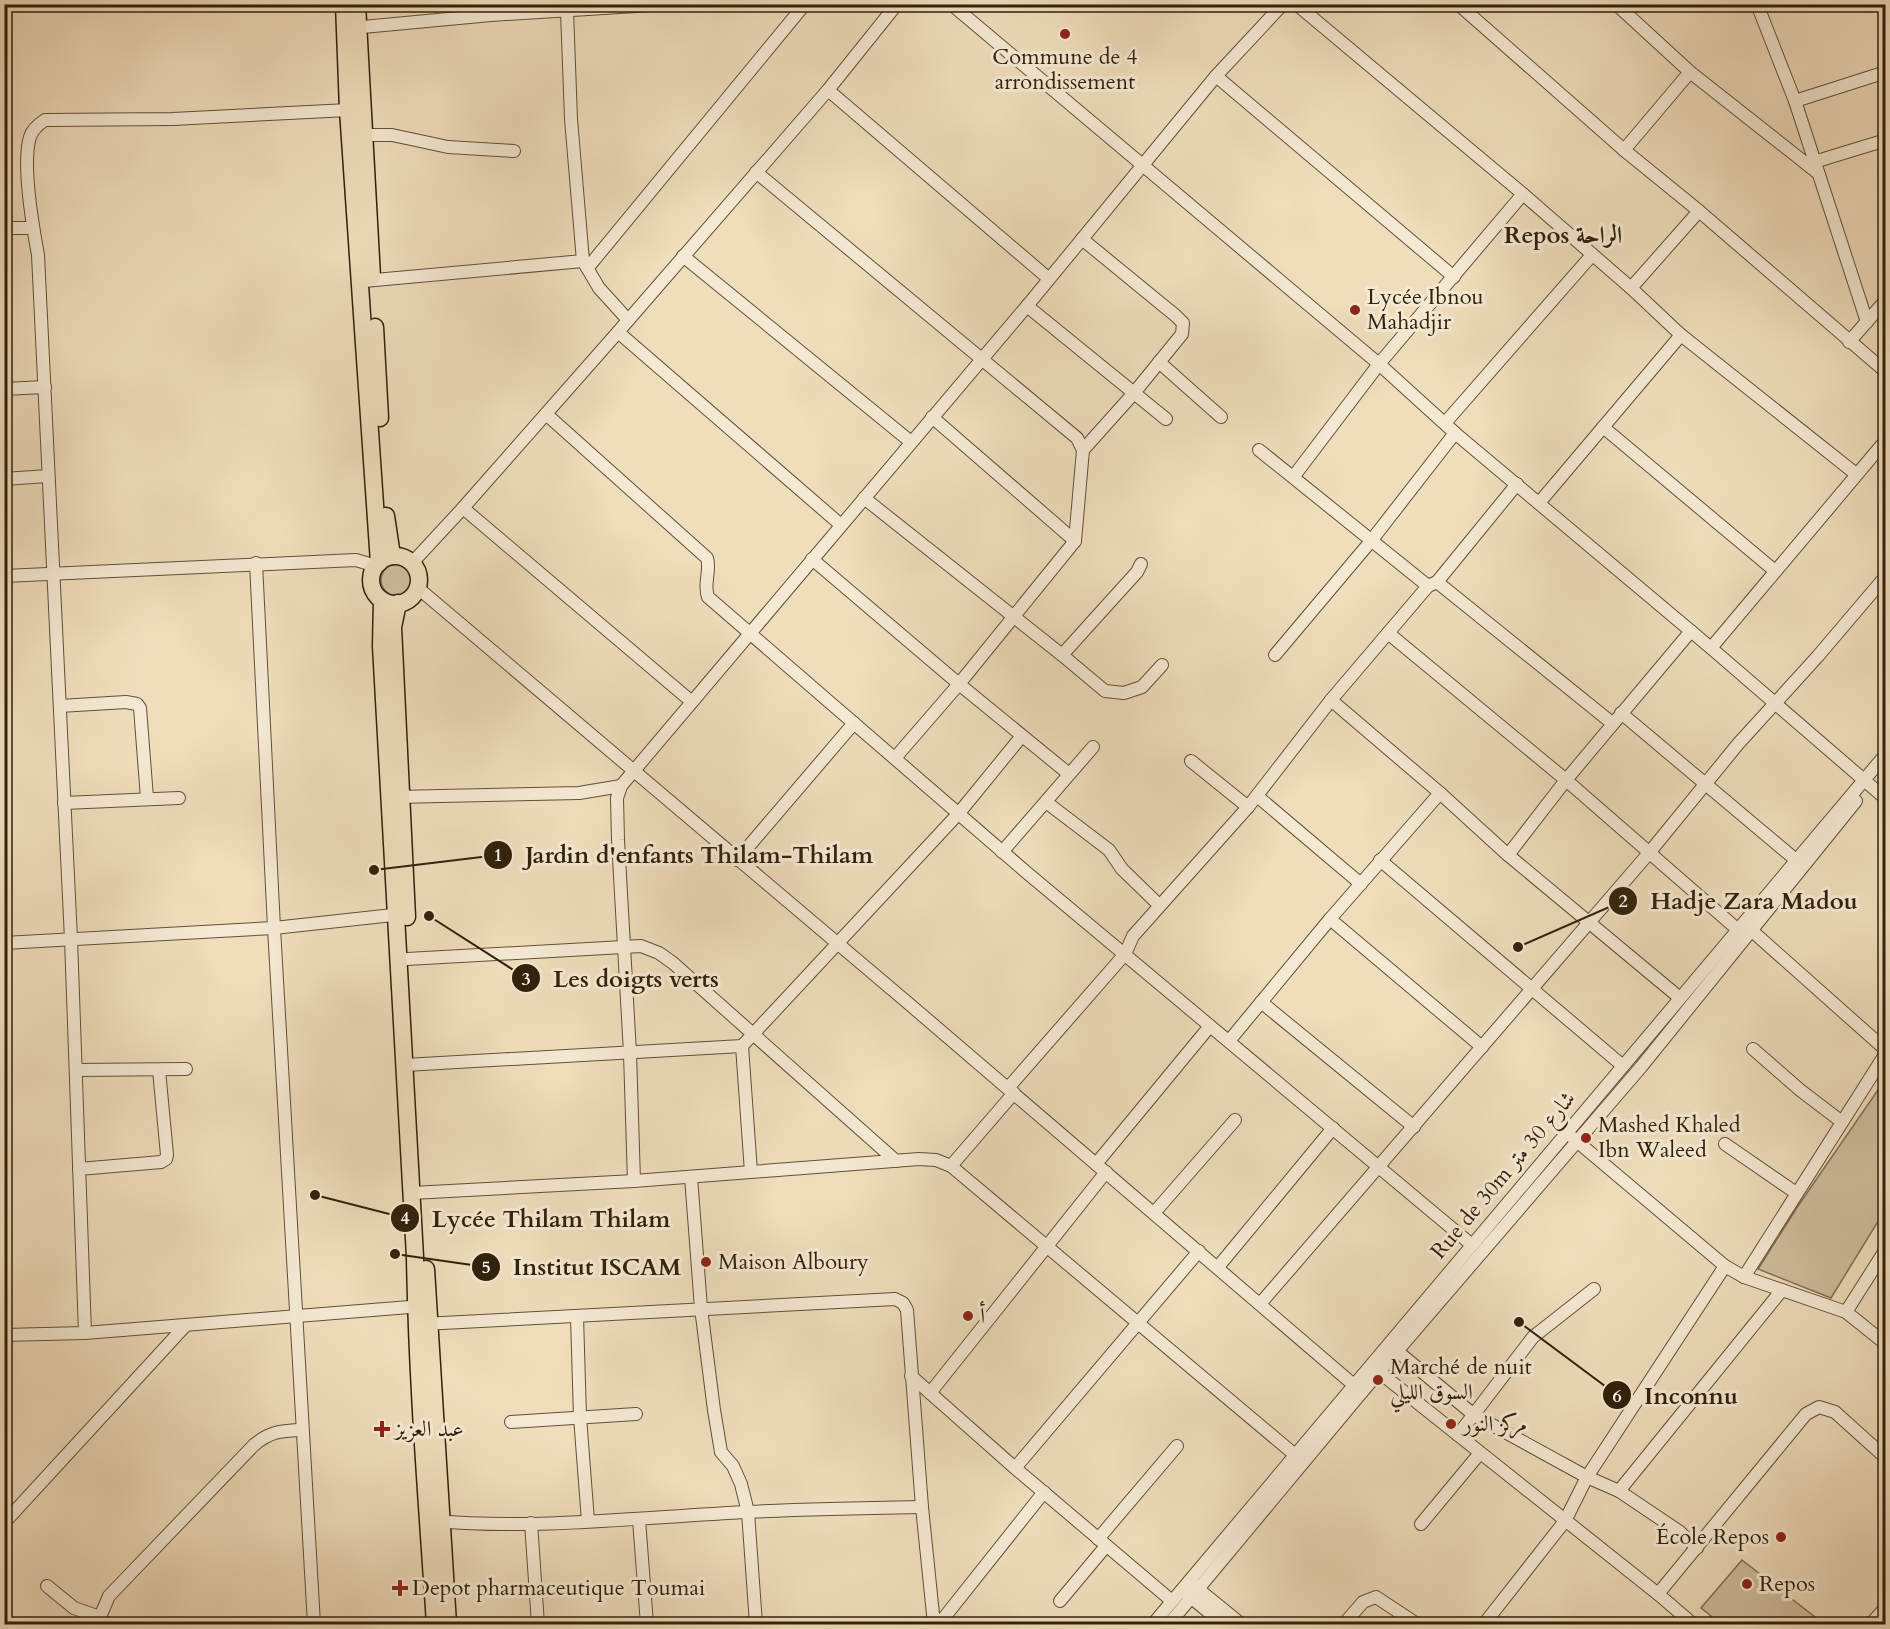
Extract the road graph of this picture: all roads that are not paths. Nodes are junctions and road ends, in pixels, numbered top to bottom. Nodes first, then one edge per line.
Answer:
1 (344, 4) edge
2 (357, 4) edge
3 (668, 4) edge
4 (805, 4) edge
5 (897, 4) edge
6 (951, 4) edge
7 (1283, 4) edge
8 (1296, 4) edge
9 (1458, 4) edge
10 (1616, 4) edge
11 (1757, 4) edge
12 (567, 10) junction
13 (352, 28) junction
14 (1690, 72) junction
15 (1886, 72) edge
16 (1216, 76) junction
17 (828, 90) junction
18 (1795, 101) junction
19 (348, 110) junction
20 (364, 135) junction
21 (1886, 140) edge
22 (1624, 150) junction
23 (514, 151) dead end
24 (1142, 166) junction
25 (1816, 167) junction
26 (756, 172) junction
27 (1524, 194) junction
28 (1699, 211) junction
29 (4, 228) edge
30 (33, 228) junction
31 (1082, 239) junction
32 (1592, 255) junction
33 (683, 256) junction
34 (582, 261) junction
35 (1048, 278) junction
36 (1454, 278) junction
37 (366, 281) junction
38 (1631, 288) junction
39 (1886, 300) edge
40 (1027, 306) junction
41 (627, 320) junction
42 (1867, 322) junction
43 (618, 332) junction
44 (1681, 335) junction
45 (1850, 342) junction
46 (982, 357) junction
47 (1159, 362) junction
48 (1379, 364) junction
49 (1886, 372) edge
50 (45, 387) junction
51 (4, 389) edge
52 (1134, 393) junction
53 (546, 414) junction
54 (932, 417) junction
55 (1221, 417) dead end
56 (1166, 419) dead end
57 (1445, 423) junction
58 (1603, 427) junction
59 (1455, 433) junction
60 (1886, 440) edge
61 (910, 442) junction
62 (1083, 450) junction
63 (1259, 450) dead end
64 (1856, 474) junction
65 (48, 476) junction
66 (1294, 476) junction
67 (4, 479) edge
68 (1517, 484) junction
69 (864, 498) junction
70 (1539, 503) junction
71 (463, 508) junction
72 (841, 525) junction
73 (1075, 541) junction
74 (1371, 541) junction
75 (812, 559) junction
76 (382, 562) junction
77 (256, 563) junction
78 (412, 563) junction
79 (1141, 564) dead end
80 (1775, 571) junction
81 (52, 574) junction
82 (4, 576) edge
83 (1886, 576) edge
84 (1432, 584) junction
85 (418, 588) junction
86 (390, 601) junction
87 (1013, 618) junction
88 (1691, 631) junction
89 (1388, 633) junction
90 (751, 634) junction
91 (1711, 648) junction
92 (1062, 655) junction
93 (1275, 655) dead end
94 (1162, 665) dead end
95 (959, 684) junction
96 (1331, 700) junction
97 (692, 702) junction
98 (1774, 704) junction
99 (60, 706) junction
100 (1622, 713) junction
101 (854, 723) junction
102 (1612, 723) junction
103 (1022, 737) junction
104 (1093, 747) dead end
105 (1886, 754) edge
106 (895, 758) junction
107 (1191, 761) dead end
108 (1886, 766) edge
109 (634, 772) junction
110 (1069, 774) junction
111 (1566, 780) junction
112 (1867, 782) junction
113 (1705, 784) junction
114 (621, 786) junction
115 (1440, 793) junction
116 (1257, 796) junction
117 (395, 797) junction
118 (147, 798) junction
119 (179, 798) dead end
120 (1886, 799) edge
121 (1046, 802) junction
122 (64, 803) junction
123 (1248, 807) junction
124 (959, 813) junction
125 (1002, 852) junction
126 (1649, 853) junction
127 (1508, 855) junction
128 (737, 860) junction
129 (1380, 860) junction
130 (1796, 860) junction
131 (1361, 884) junction
132 (1159, 905) junction
133 (401, 914) junction
134 (1330, 919) junction
135 (1589, 921) junction
136 (274, 928) junction
137 (1737, 929) junction
138 (1751, 930) junction
139 (71, 939) junction
140 (4, 943) edge
141 (837, 944) junction
142 (625, 947) junction
143 (1125, 954) junction
144 (407, 959) junction
145 (1531, 989) junction
146 (1680, 998) junction
147 (1261, 1002) junction
148 (1210, 1026) junction
149 (754, 1033) junction
150 (1229, 1041) junction
151 (742, 1046) junction
152 (1482, 1047) junction
153 (1753, 1049) dead end
154 (1886, 1052) edge
155 (630, 1053) junction
156 (409, 1065) junction
157 (1623, 1066) junction
158 (186, 1069) dead end
159 (76, 1070) junction
160 (159, 1070) junction
161 (1011, 1091) junction
162 (1236, 1120) dead end
163 (1842, 1122) junction
164 (1414, 1127) junction
165 (1333, 1128) junction
166 (1566, 1133) junction
167 (1577, 1142) junction
168 (1725, 1144) dead end
169 (896, 1161) junction
170 (951, 1166) junction
171 (1379, 1167) junction
172 (1101, 1168) junction
173 (79, 1169) junction
174 (751, 1172) junction
175 (691, 1177) junction
176 (634, 1181) junction
177 (416, 1192) junction
178 (1796, 1193) junction
179 (1154, 1213) junction
180 (1472, 1245) junction
181 (1046, 1246) junction
182 (1886, 1249) edge
183 (1199, 1251) junction
184 (1725, 1266) junction
185 (1218, 1267) junction
186 (1744, 1277) junction
187 (1594, 1289) dead end
188 (1782, 1290) junction
189 (1260, 1304) junction
190 (422, 1306) junction
191 (701, 1308) junction
192 (1845, 1312) junction
193 (296, 1316) junction
194 (577, 1316) junction
195 (423, 1324) junction
196 (1138, 1324) junction
197 (186, 1325) junction
198 (85, 1333) junction
199 (4, 1335) edge
200 (1886, 1344) edge
201 (1393, 1348) junction
202 (1379, 1372) junction
203 (911, 1376) junction
204 (1358, 1388) junction
205 (930, 1393) junction
206 (636, 1414) dead end
207 (1474, 1414) junction
208 (580, 1417) junction
209 (511, 1422) dead end
210 (302, 1430) junction
211 (1458, 1435) junction
212 (1177, 1446) dead end
213 (1480, 1453) junction
214 (1294, 1454) junction
215 (1886, 1458) edge
216 (1015, 1468) junction
217 (1587, 1477) junction
218 (1619, 1491) junction
219 (1044, 1492) junction
220 (922, 1507) junction
221 (748, 1512) junction
222 (639, 1520) junction
223 (434, 1521) junction
224 (588, 1521) junction
225 (1565, 1521) junction
226 (4, 1523) edge
227 (531, 1523) junction
228 (1421, 1524) dead end
229 (1102, 1542) junction
230 (1697, 1548) junction
231 (1186, 1585) junction
232 (47, 1586) dead end
233 (1195, 1594) junction
234 (1658, 1594) junction
235 (1060, 1600) dead end
236 (1172, 1601) junction
237 (1886, 1607) edge
238 (100, 1621) edge
239 (314, 1624) edge
240 (435, 1624) edge
241 (448, 1624) edge
242 (538, 1624) edge
243 (647, 1624) edge
244 (756, 1624) edge
245 (934, 1624) edge
246 (939, 1624) edge
247 (1153, 1624) edge
248 (1169, 1624) edge
249 (1223, 1624) edge
250 (1241, 1624) edge
251 (1344, 1624) edge
252 (1417, 1624) edge
253 (1484, 1624) edge
254 (1693, 1624) edge
255 (1871, 1624) edge

1 - 13 main road
2 - 13 main road
3 - 12 street
4 - 34 street
5 - 17 street
6 - 24 street
7 - 16 street
8 - 27 street
9 - 22 street
10 - 14 street
11 - 18 street
12 - 13 street
12 - 34 street
13 - 19 main road
13 - 20 main road
14 - 22 street
14 - 25 street
15 - 18 street
16 - 24 street
16 - 36 street
17 - 26 street
17 - 35 street
18 - 25 street
19 - 30 street
19 - 37 main road
20 - 23 street
20 - 37 main road
21 - 25 street
22 - 28 street
24 - 31 street
24 - 48 street
25 - 42 street
26 - 33 street
26 - 46 street
27 - 32 street
27 - 36 street
28 - 38 street
28 - 45 street
29 - 30 street
30 - 50 street
31 - 35 street
31 - 47 street
32 - 38 street
32 - 57 street
33 - 41 street
33 - 61 street
34 - 37 street
34 - 41 street
35 - 40 street
36 - 48 street
37 - 76 main road
38 - 44 street
39 - 42 street
40 - 46 street
40 - 52 street
41 - 43 street
42 - 45 street
43 - 53 street
43 - 72 street
44 - 58 street
44 - 64 street
44 - 70 street
45 - 49 street
46 - 54 street
46 - 62 street
47 - 52 street
47 - 55 street
48 - 57 street
48 - 66 street
50 - 51 street
50 - 65 street
52 - 56 street
52 - 62 street
53 - 71 street
53 - 90 street
54 - 61 street
54 - 73 street
57 - 59 street
58 - 70 street
58 - 80 street
59 - 68 street
59 - 74 street
60 - 64 street
61 - 69 street
62 - 73 street
63 - 66 street
64 - 80 street
65 - 67 street
65 - 81 street
66 - 74 street
68 - 70 street
68 - 84 street
69 - 72 street
69 - 87 street
70 - 88 street
71 - 78 street
71 - 97 street
72 - 75 street
73 - 87 street
74 - 84 street
74 - 93 street
75 - 90 street
75 - 95 street
76 - 77 street
76 - 78 main road
76 - 86 main road
77 - 81 street
77 - 136 street
78 - 85 main road
79 - 92 street
80 - 91 street
81 - 82 street
81 - 99 street
83 - 98 street
84 - 89 street
84 - 102 street
85 - 86 main road
85 - 109 street
86 - 117 main road
87 - 92 street
87 - 95 street
88 - 91 street
88 - 100 street
89 - 96 street
89 - 111 street
90 - 97 street
90 - 101 street
91 - 98 street
92 - 94 street
95 - 103 street
95 - 106 street
96 - 115 street
96 - 116 street
97 - 109 street
98 - 112 street
98 - 113 street
99 - 118 street
99 - 122 street
100 - 102 street
100 - 113 street
101 - 106 street
101 - 128 street
102 - 111 street
103 - 110 street
103 - 124 street
104 - 110 street
105 - 112 street, Rue de 30m شارع 30 متر
106 - 124 street
107 - 123 street
108 - 112 street, Rue de 30m شارع 30 متر
109 - 114 street
109 - 128 street
110 - 121 street
111 - 126 street
111 - 127 street
112 - 120 street
112 - 130 street, Rue de 30m شارع 30 متر
112 - 138 street, Rue de 30m شارع 30 متر
113 - 126 street
113 - 130 street
114 - 117 street
114 - 142 street
115 - 127 street
115 - 129 street
116 - 123 street
116 - 131 street
117 - 133 main road
118 - 119 street
118 - 122 street
121 - 125 street
121 - 132 street
122 - 139 street
123 - 132 street
124 - 125 street
124 - 141 street
125 - 143 street
126 - 135 street
126 - 137 street
127 - 135 street
128 - 141 street
129 - 131 street
129 - 145 street
130 - 137 street, Rue de 30m شارع 30 متر
131 - 134 street
132 - 143 street
133 - 136 street
133 - 144 main road
133 - 156 main road
134 - 147 street
134 - 152 street
135 - 145 street
135 - 146 street
136 - 139 street
136 - 193 street
137 - 146 street, Rue de 30m شارع 30 متر
138 - 154 street
138 - 167 street, Rue de 30m شارع 30 متر
139 - 140 street
139 - 159 street
141 - 149 street
141 - 161 street
142 - 144 street
142 - 149 street
142 - 155 street
143 - 148 street
143 - 161 street
144 - 156 main road
145 - 152 street
145 - 157 street
146 - 157 street, Rue de 30m شارع 30 متر
147 - 150 street
147 - 164 street
148 - 150 street
148 - 172 street
149 - 151 street
149 - 169 street
150 - 165 street
151 - 155 street
151 - 174 street
152 - 164 street
153 - 163 street
154 - 163 street
155 - 156 street
155 - 176 street
156 - 177 main road
157 - 166 street, Rue de 30m شارع 30 متر
158 - 160 street
159 - 160 street
159 - 173 street
160 - 173 street
161 - 170 street
161 - 172 street
162 - 179 street
163 - 178 street
164 - 171 street
165 - 171 street
165 - 185 street
166 - 167 street
166 - 180 street, Rue de 30m شارع 30 متر
167 - 184 street
167 - 201 street, Rue de 30m شارع 30 متر
168 - 178 street
169 - 170 street
169 - 174 street
170 - 181 street
171 - 180 street
171 - 189 street
172 - 179 street
172 - 181 street
173 - 198 street
174 - 175 street
175 - 176 street
175 - 191 street
176 - 177 street
177 - 190 main road
178 - 186 street
179 - 183 street
180 - 201 street, Rue de 30m شارع 30 متر
181 - 196 street
181 - 205 street
182 - 192 street
183 - 185 street
183 - 196 street
184 - 186 street
184 - 217 street
185 - 189 street
186 - 188 street
187 - 207 street
188 - 192 street
188 - 218 street
189 - 204 street
190 - 193 street
190 - 195 main road
191 - 194 street
191 - 203 street
191 - 221 street
192 - 200 street
193 - 197 street
193 - 210 street
194 - 195 street
194 - 208 street
195 - 223 main road
196 - 214 street
196 - 216 street
197 - 198 street
197 - 226 street
198 - 199 street
201 - 202 street, Rue de 30m شارع 30 متر
201 - 204 street, Rue de 30m شارع 30 متر
201 - 207 street
202 - 204 street, Rue de 30m شارع 30 متر
202 - 211 street
203 - 205 street
203 - 220 street
204 - 214 street, Rue de 30m شارع 30 متر
204 - 233 street, Rue de 30m شارع 30 متر
205 - 216 street
206 - 208 street
207 - 211 street
207 - 217 street
208 - 209 street
208 - 224 street
210 - 238 street
210 - 239 street
211 - 213 street
212 - 229 street
213 - 225 street
213 - 228 street
214 - 231 street, Rue de 30m شارع 30 متر
215 - 230 street
216 - 219 street
217 - 218 street
217 - 225 street
218 - 230 street
219 - 229 street
219 - 246 street
220 - 221 street
220 - 245 street
221 - 222 street
221 - 244 street
222 - 224 street
222 - 243 street
223 - 227 street
223 - 240 main road
223 - 241 main road
224 - 227 street
225 - 234 street
225 - 253 street
227 - 242 street
229 - 235 street
229 - 236 street
230 - 234 street
231 - 233 street
231 - 236 street, Rue de 30m شارع 30 متر
232 - 238 street
233 - 248 street, Rue de 30m شارع 30 متر
233 - 249 street
233 - 250 street
234 - 254 street
236 - 247 street, Rue de 30m شارع 30 متر
237 - 255 street
251 - 252 street

